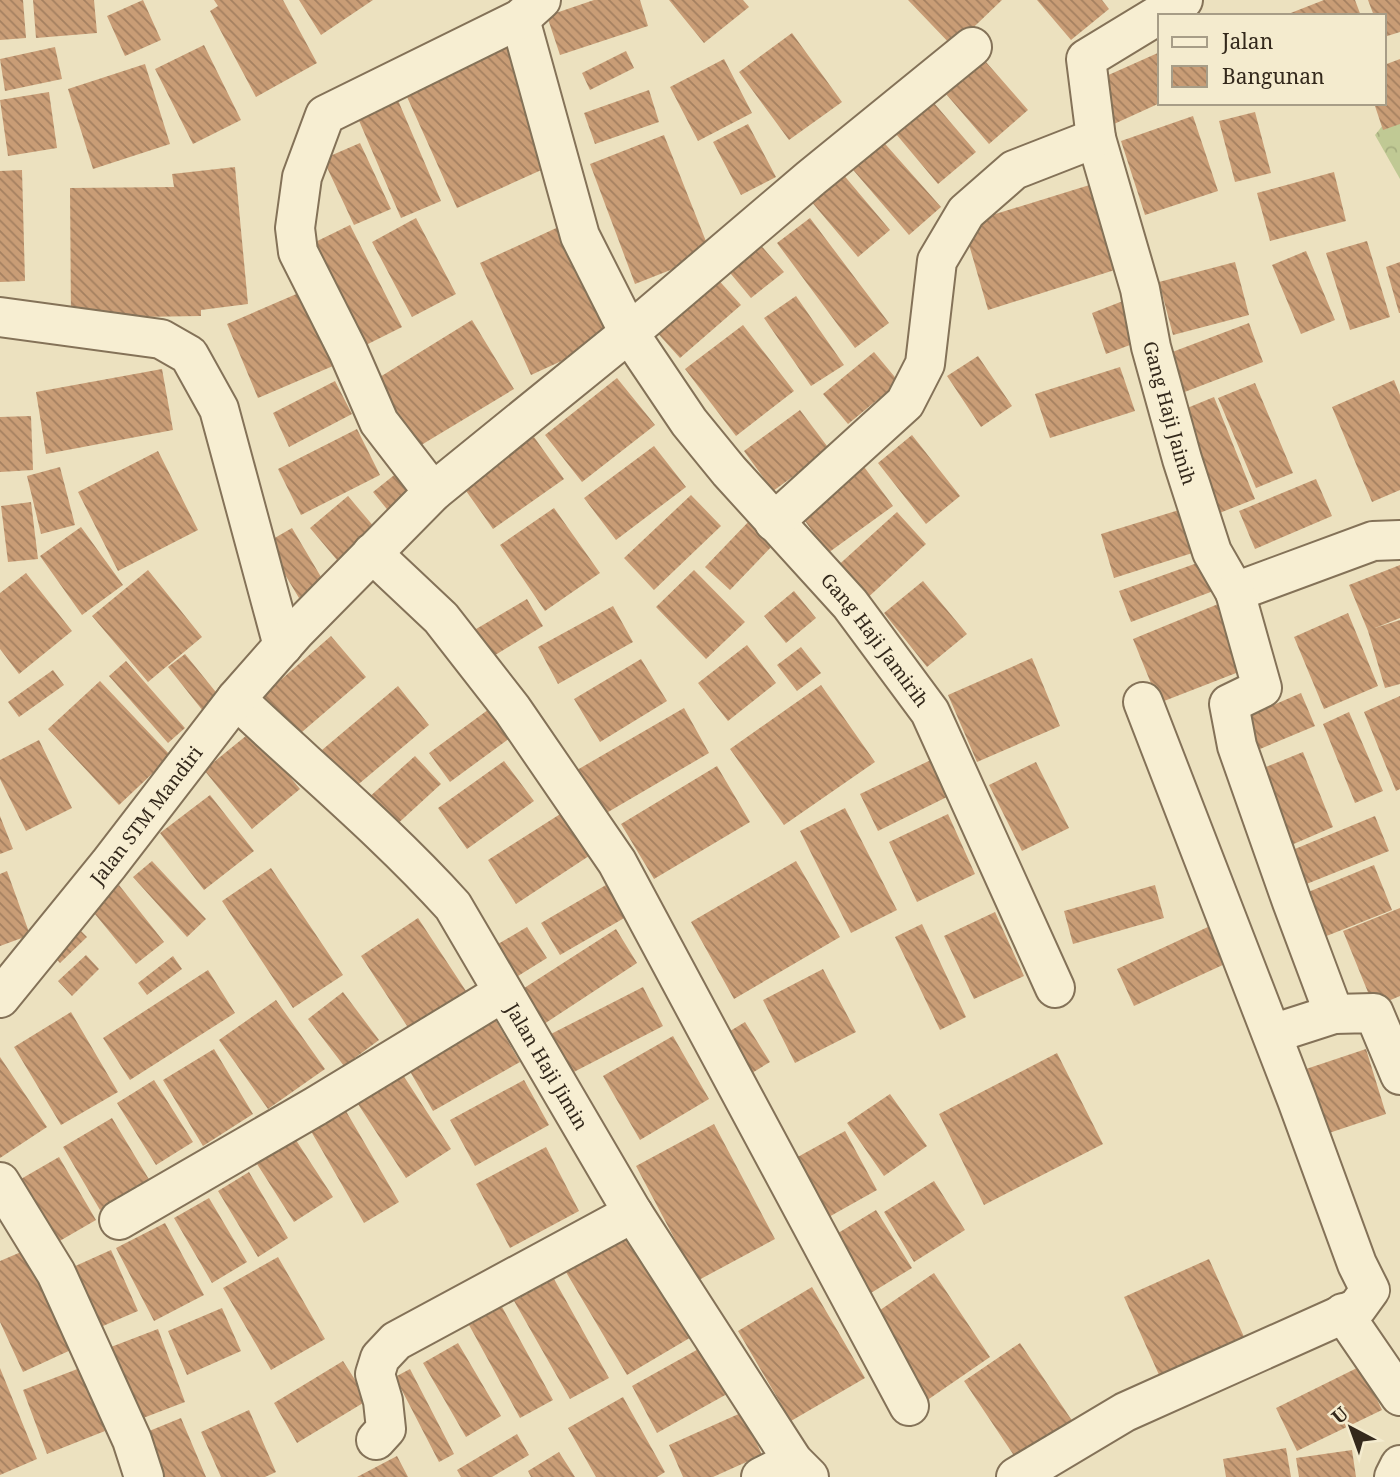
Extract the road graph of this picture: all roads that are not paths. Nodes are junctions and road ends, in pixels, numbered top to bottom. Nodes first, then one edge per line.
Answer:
1 (1183, 0) edge
2 (530, 10) edge
3 (1160, 14) edge
4 (1158, 15) edge
5 (972, 47) dead end
6 (1096, 138) junction
7 (0, 317) edge
8 (629, 333) junction
9 (433, 492) junction
10 (774, 522) junction
11 (1400, 540) edge
12 (372, 553) junction
13 (1235, 592) junction
14 (289, 639) junction
15 (236, 699) junction
16 (1143, 702) dead end
17 (1055, 988) dead end
18 (502, 993) junction
19 (0, 998) edge
20 (1334, 1014) junction
21 (1272, 1034) junction
22 (1400, 1075) edge
23 (0, 1182) edge
24 (633, 1213) junction
25 (119, 1220) dead end
26 (1343, 1313) junction
27 (1400, 1396) edge
28 (909, 1406) dead end
29 (376, 1440) dead end
30 (1400, 1465) edge
31 (788, 1472) edge
32 (144, 1477) edge
33 (1016, 1477) edge
34 (1394, 1477) edge

1 - 3 street, Gang Haji Jainih
2 - 8 street, Gang Haji Jamirih
2 - 9 street
4 - 6 street, Gang Haji Jainih
5 - 8 street, Jalan STM Mandiri
6 - 10 street
6 - 13 street, Gang Haji Jainih
7 - 14 street
8 - 9 street, Jalan STM Mandiri
8 - 10 street, Gang Haji Jamirih
9 - 12 street, Jalan STM Mandiri
10 - 17 street, Gang Haji Jamirih
11 - 13 street
12 - 14 street, Jalan STM Mandiri
12 - 28 street
13 - 20 street, Gang Haji Jainih
14 - 15 street, Jalan STM Mandiri
15 - 18 street, Jalan Haji Jimin
15 - 19 street, Jalan STM Mandiri
16 - 21 street
18 - 24 street, Jalan Haji Jimin
18 - 25 street
20 - 21 street
20 - 22 street
21 - 26 street
23 - 32 street
24 - 29 street
24 - 31 street, Jalan Haji Jimin
26 - 27 street
26 - 33 street
30 - 34 street

